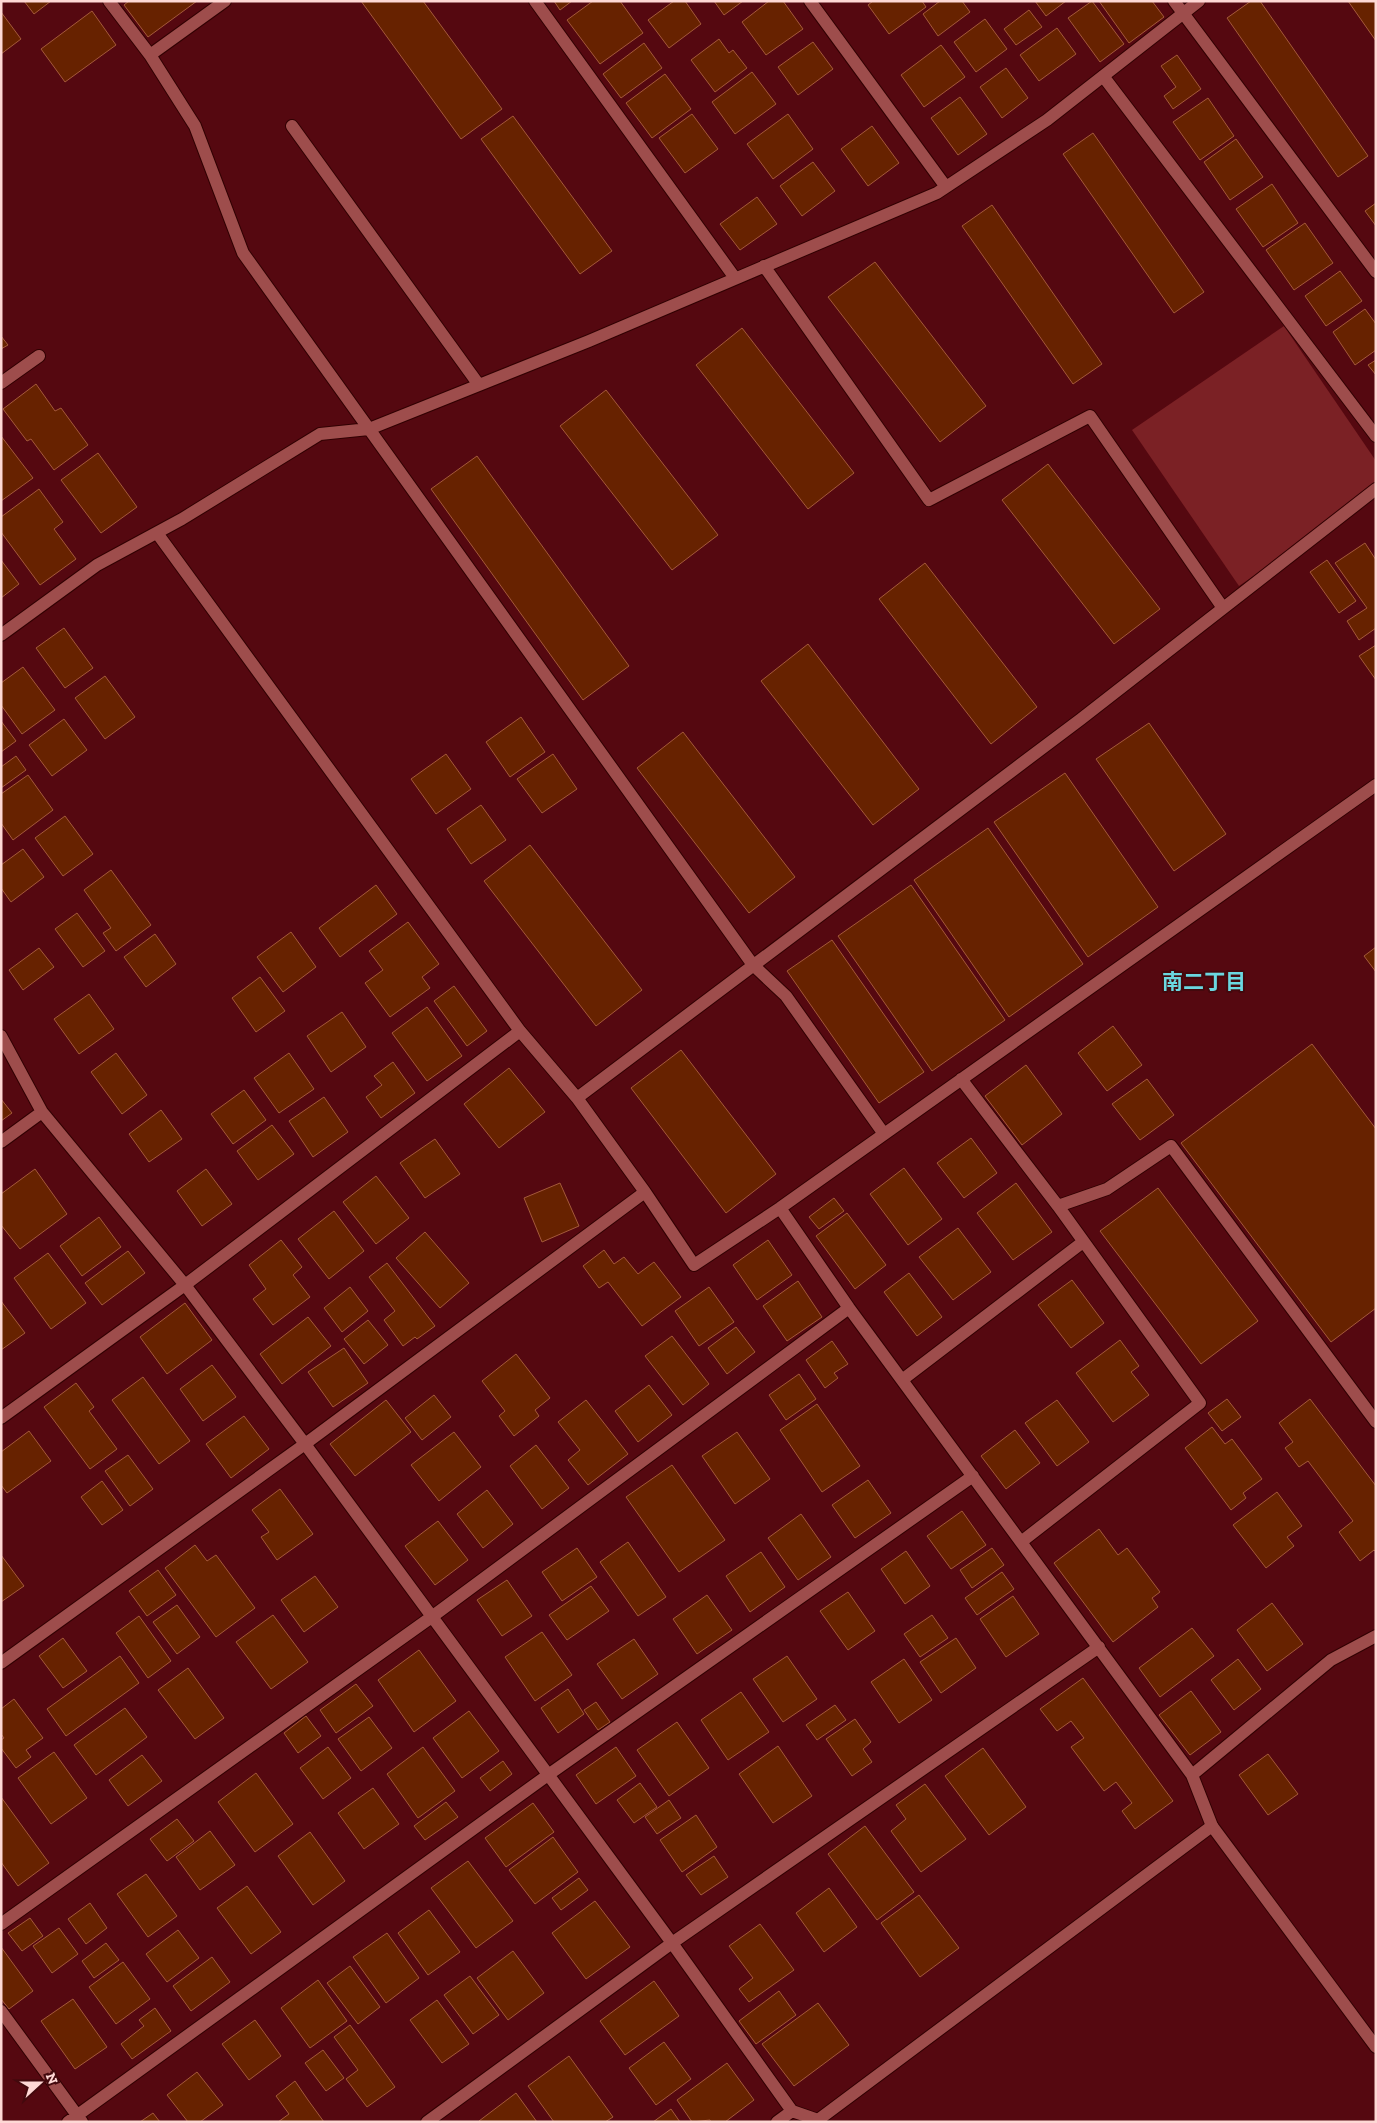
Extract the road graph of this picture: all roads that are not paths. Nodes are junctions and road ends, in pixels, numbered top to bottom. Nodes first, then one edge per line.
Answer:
1 (109, 1) edge
2 (225, 1) edge
3 (535, 1) edge
4 (810, 1) edge
5 (1174, 1) edge
6 (1199, 1) edge
7 (1183, 14) junction
8 (150, 54) junction
9 (1103, 76) junction
10 (292, 126) dead end
11 (946, 187) junction
12 (764, 266) junction
13 (1376, 272) edge
14 (734, 278) junction
15 (39, 356) dead end
16 (1, 383) edge
17 (479, 385) junction
18 (369, 429) junction
19 (1376, 436) edge
20 (1376, 490) edge
21 (157, 533) junction
22 (1223, 608) junction
23 (1, 635) edge
24 (1376, 784) edge
25 (753, 965) junction
26 (520, 1031) junction
27 (1, 1036) edge
28 (961, 1079) junction
29 (577, 1098) junction
30 (42, 1112) junction
31 (884, 1134) junction
32 (1, 1142) edge
33 (645, 1192) junction
34 (1058, 1206) junction
35 (780, 1208) junction
36 (1083, 1242) junction
37 (185, 1285) junction
38 (849, 1308) junction
39 (902, 1380) junction
40 (1, 1418) edge
41 (1376, 1422) edge
42 (305, 1444) junction
43 (973, 1476) junction
44 (1021, 1542) junction
45 (433, 1616) junction
46 (1376, 1636) edge
47 (1099, 1647) junction
48 (1, 1663) edge
49 (548, 1774) junction
50 (1192, 1774) junction
51 (1212, 1826) junction
52 (1, 1924) edge
53 (672, 1943) junction
54 (1, 2011) edge
55 (1376, 2047) edge
56 (792, 2111) junction
57 (75, 2120) edge
58 (819, 2121) edge
59 (427, 2122) edge
60 (777, 2122) edge

1 - 8 street
2 - 8 street
3 - 14 street
4 - 11 street
5 - 7 street
6 - 7 street
7 - 9 street
7 - 13 street
8 - 18 street
9 - 11 street
9 - 19 street
10 - 17 street
11 - 12 street
12 - 14 street
12 - 22 street
14 - 17 street
15 - 16 street
17 - 18 street
18 - 21 street
18 - 25 street
20 - 22 street
21 - 23 street
21 - 26 street
22 - 25 street
24 - 28 street
25 - 29 street
25 - 31 street
26 - 29 street
26 - 37 street
27 - 30 street
28 - 31 street
28 - 34 street
29 - 33 street
30 - 32 street
30 - 37 street
31 - 35 street
33 - 35 street
33 - 42 street
34 - 36 street
34 - 41 street
35 - 38 street
36 - 39 street
36 - 44 street
37 - 40 street
37 - 42 street
38 - 39 street
38 - 45 street
39 - 43 street
42 - 45 street
42 - 48 street
43 - 44 street
43 - 49 street
44 - 47 street
45 - 49 street
45 - 52 street
46 - 50 street
47 - 50 street
47 - 53 street
49 - 53 street
49 - 57 street
50 - 51 street
51 - 55 street
51 - 58 street
53 - 56 street
53 - 59 street
54 - 57 street
56 - 58 street
56 - 60 street

